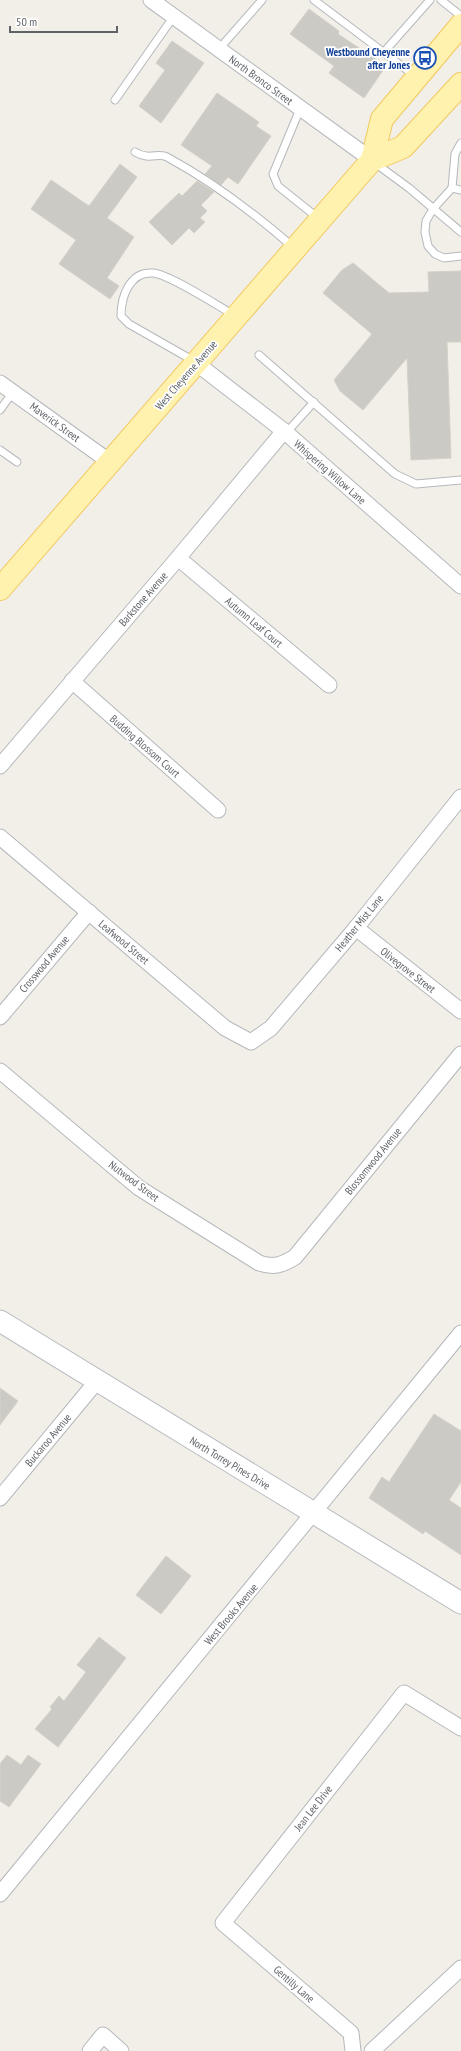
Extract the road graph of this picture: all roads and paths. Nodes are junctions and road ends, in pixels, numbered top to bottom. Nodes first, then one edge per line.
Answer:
1 (262, 0) edge
2 (314, 0) edge
3 (430, 0) edge
4 (441, 0) edge
5 (164, 6) edge
6 (461, 16) edge
7 (461, 26) edge
8 (219, 49) junction
9 (384, 52) junction
10 (417, 78) junction
11 (461, 84) edge
12 (115, 100) dead end
13 (300, 108) junction
14 (461, 143) edge
15 (135, 152) dead end
16 (372, 160) junction
17 (452, 188) junction
18 (461, 190) edge
19 (433, 209) junction
20 (320, 220) junction
21 (461, 232) edge
22 (295, 249) junction
23 (461, 256) edge
24 (236, 317) junction
25 (259, 355) dead end
26 (196, 363) junction
27 (0, 383) edge
28 (13, 392) junction
29 (314, 402) junction
30 (0, 410) edge
31 (285, 432) junction
32 (0, 450) edge
33 (17, 462) dead end
34 (110, 462) junction
35 (461, 480) edge
36 (178, 558) junction
37 (461, 586) edge
38 (0, 589) edge
39 (72, 681) junction
40 (329, 685) dead end
41 (0, 766) edge
42 (460, 800) edge
43 (218, 810) dead end
44 (0, 837) edge
45 (88, 912) junction
46 (356, 928) junction
47 (461, 1011) edge
48 (0, 1017) edge
49 (251, 1042) joint
50 (461, 1054) edge
51 (0, 1071) edge
52 (283, 1265) joint
53 (0, 1321) edge
54 (461, 1333) edge
55 (97, 1381) junction
56 (0, 1498) edge
57 (314, 1513) junction
58 (461, 1603) edge
59 (461, 1728) edge
60 (0, 1894) edge
61 (223, 1923) joint
62 (461, 1968) edge
63 (90, 2051) edge
64 (121, 2051) edge
65 (353, 2051) edge
66 (372, 2051) edge

1 - 8 lane
2 - 9 lane
3 - 9 lane
4 - 6 lane
5 - 8 street, North Bronco Street
5 - 12 lane
7 - 10 main road, West Cheyenne Avenue
8 - 13 street, North Bronco Street
9 - 10 lane
10 - 16 main road, West Cheyenne Avenue
11 - 16 main road, West Cheyenne Avenue
13 - 16 street, North Bronco Street
13 - 20 lane
14 - 17 lane
15 - 22 lane
16 - 19 lane
16 - 20 main road, West Cheyenne Avenue
17 - 18 lane
17 - 19 lane
19 - 21 lane
19 - 23 lane
20 - 22 main road, West Cheyenne Avenue
22 - 24 main road, West Cheyenne Avenue
24 - 26 main road, West Cheyenne Avenue
24 - 26 lane
25 - 29 lane
26 - 31 street, Whispering Willow Lane
26 - 34 main road, West Cheyenne Avenue
27 - 28 street, Maverick Street
28 - 30 lane
28 - 34 street, Maverick Street
29 - 31 lane
29 - 35 lane
31 - 36 street, Barkstone Avenue
31 - 37 street, Whispering Willow Lane
32 - 33 lane
34 - 38 main road, West Cheyenne Avenue
36 - 39 street, Barkstone Avenue
36 - 40 street, Autumn Leaf Court
39 - 41 street, Barkstone Avenue
39 - 43 street, Budding Blossom Court
42 - 46 street, Heather Mist Lane
44 - 45 street, Leafwood Street
45 - 48 street, Crosswood Avenue
45 - 49 street, Leafwood Street
46 - 47 street, Olivegrove Street
46 - 49 street, Heather Mist Lane
50 - 52 street, Blossomwood Avenue
51 - 52 street, Nutwood Street
53 - 55 main road, North Torrey Pines Drive
54 - 57 street, West Brooks Avenue
55 - 56 street, Buckaroo Avenue
55 - 57 main road, North Torrey Pines Drive
57 - 58 main road, North Torrey Pines Drive
57 - 60 street, West Brooks Avenue
59 - 61 street, Jean Lee Drive
61 - 65 street, Gentilly Lane
62 - 66 street
63 - 64 street

